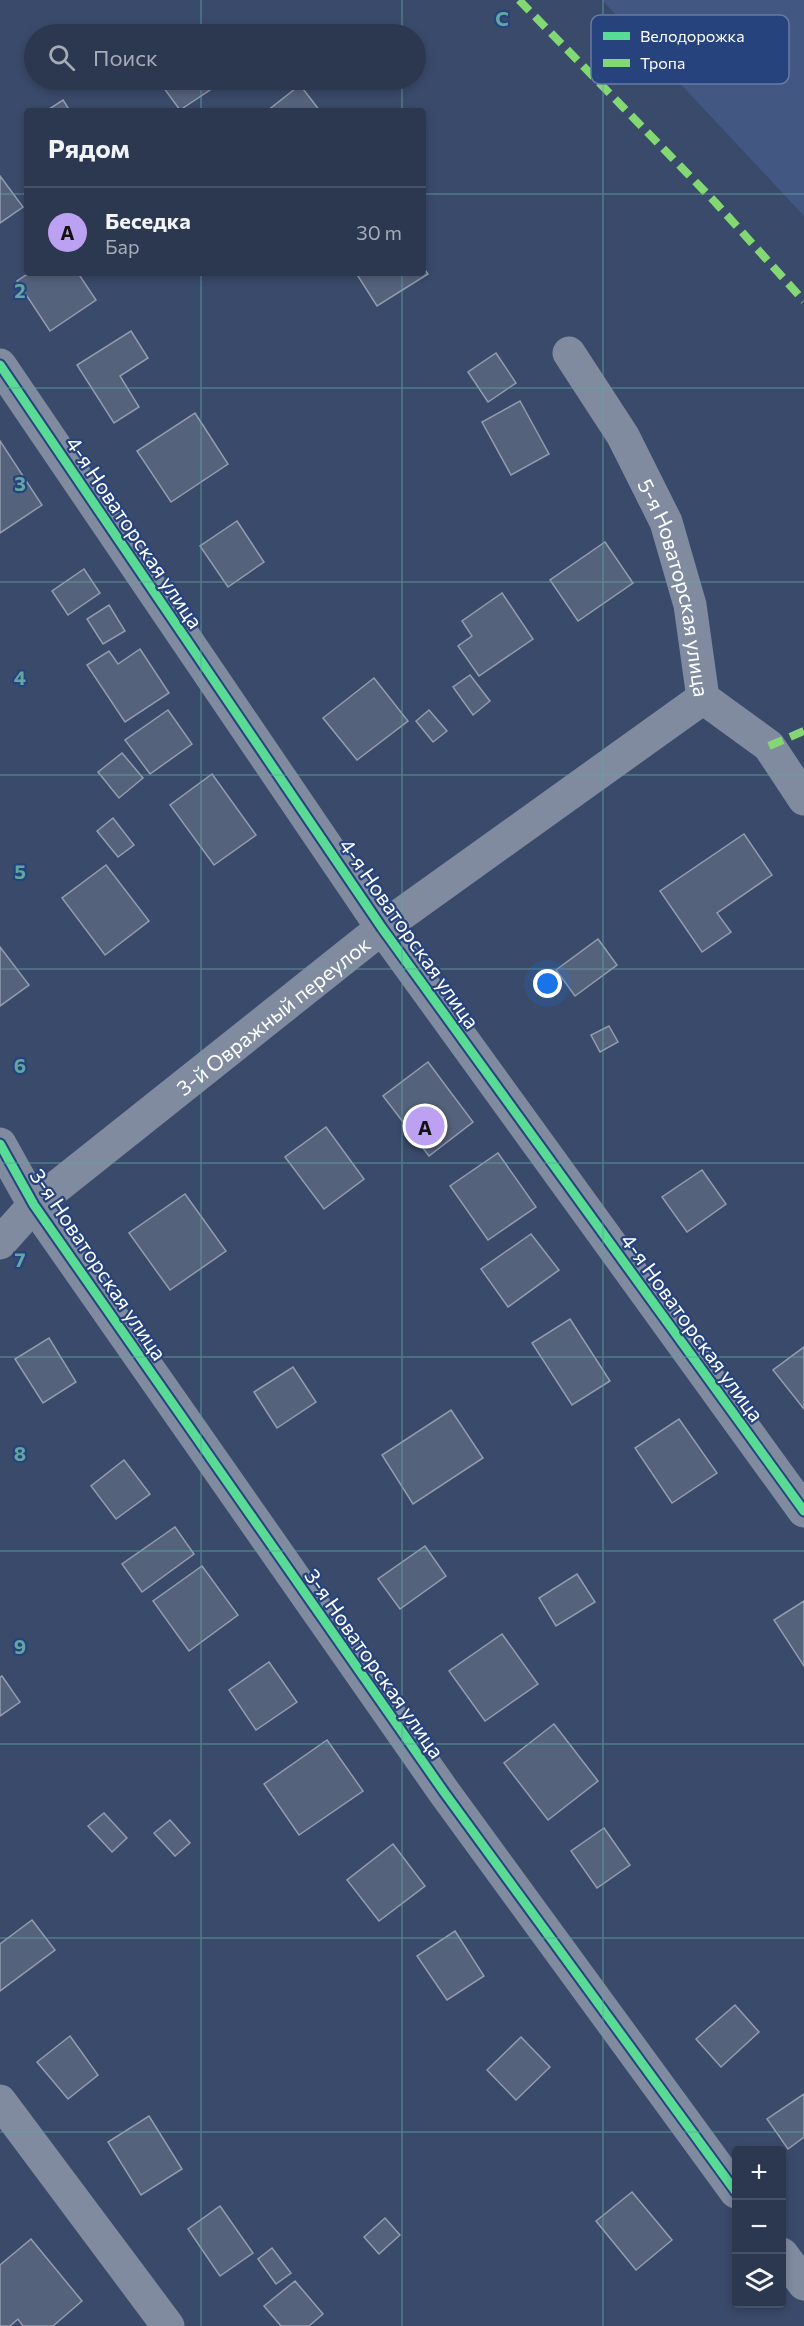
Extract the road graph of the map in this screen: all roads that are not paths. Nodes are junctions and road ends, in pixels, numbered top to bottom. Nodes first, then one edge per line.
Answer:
1 (569, 353) dead end
2 (0, 365) edge
3 (703, 698) junction
4 (804, 799) edge
5 (382, 928) junction
6 (0, 1144) edge
7 (34, 1205) junction
8 (0, 1243) edge
9 (804, 1511) edge
10 (0, 2101) edge
11 (732, 2187) edge
12 (786, 2259) edge
13 (804, 2284) edge
14 (168, 2326) edge

1 - 3 street, 5-я Новаторская улица
2 - 5 street, 4-я Новаторская улица
3 - 4 street, 5-я Новаторская улица
3 - 5 street, 3-й Овражный переулок
5 - 7 street, 3-й Овражный переулок
5 - 9 street, 4-я Новаторская улица
6 - 7 street, 3-я Новаторская улица
7 - 8 street, 3-й Овражный переулок
7 - 11 street, 3-я Новаторская улица
10 - 14 street
12 - 13 street

